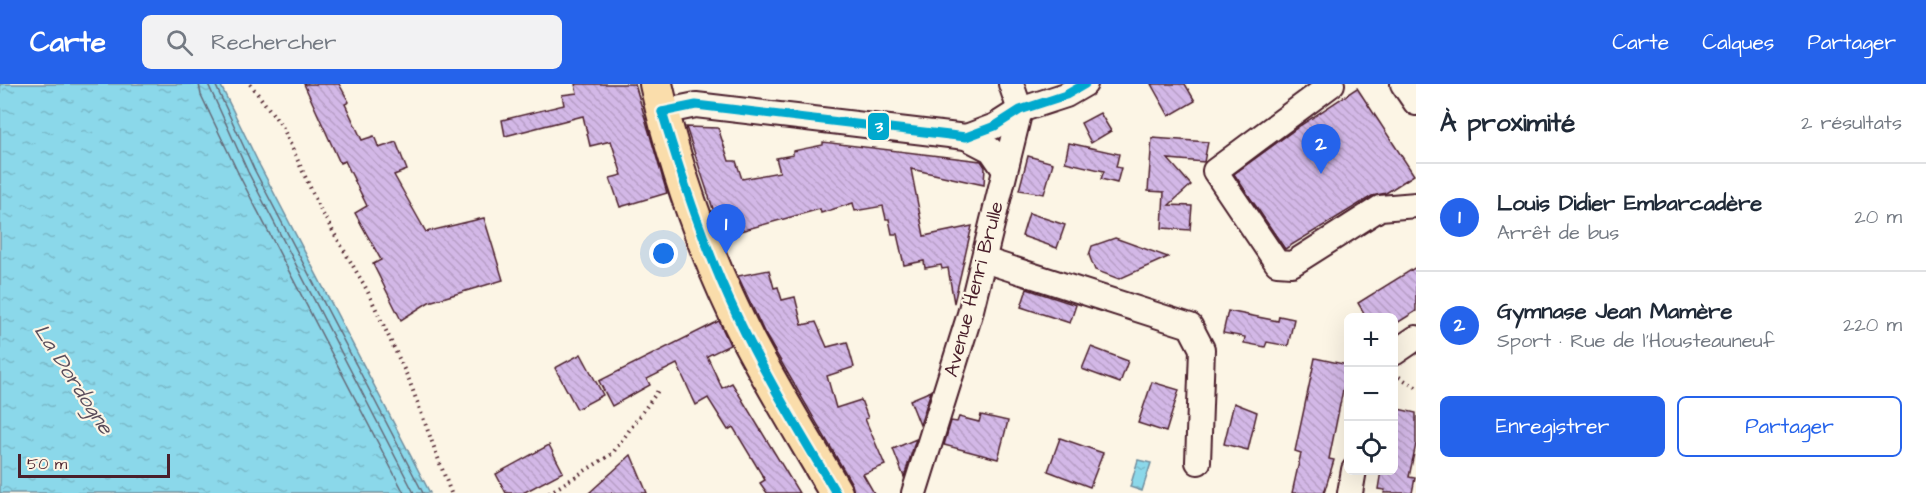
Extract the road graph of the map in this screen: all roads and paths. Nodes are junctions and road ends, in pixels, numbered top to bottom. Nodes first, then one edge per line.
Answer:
1 (250, 84) edge
2 (1011, 84) edge
3 (1085, 84) edge
4 (1332, 84) edge
5 (1403, 84) edge
6 (659, 98) edge
7 (1416, 103) edge
8 (1020, 110) junction
9 (966, 137) junction
10 (1004, 170) junction
11 (1416, 205) edge
12 (984, 260) junction
13 (1416, 338) edge
14 (1398, 350) edge
15 (1398, 377) edge
16 (1416, 387) edge
17 (660, 388) dead end
18 (1198, 462) dead end
19 (1353, 475) edge
20 (451, 493) edge
21 (549, 493) edge
22 (836, 493) edge
23 (914, 493) edge
24 (1350, 493) edge

1 - 20 path
2 - 8 street
3 - 8 street
4 - 11 street
5 - 7 street
6 - 9 street
6 - 22 main road
8 - 9 street
8 - 10 street, Avenue Henri Brulle
9 - 10 street
10 - 12 street, Avenue Henri Brulle
12 - 18 street
12 - 23 street, Avenue Henri Brulle
13 - 14 street
15 - 16 path
17 - 21 path
19 - 24 street

